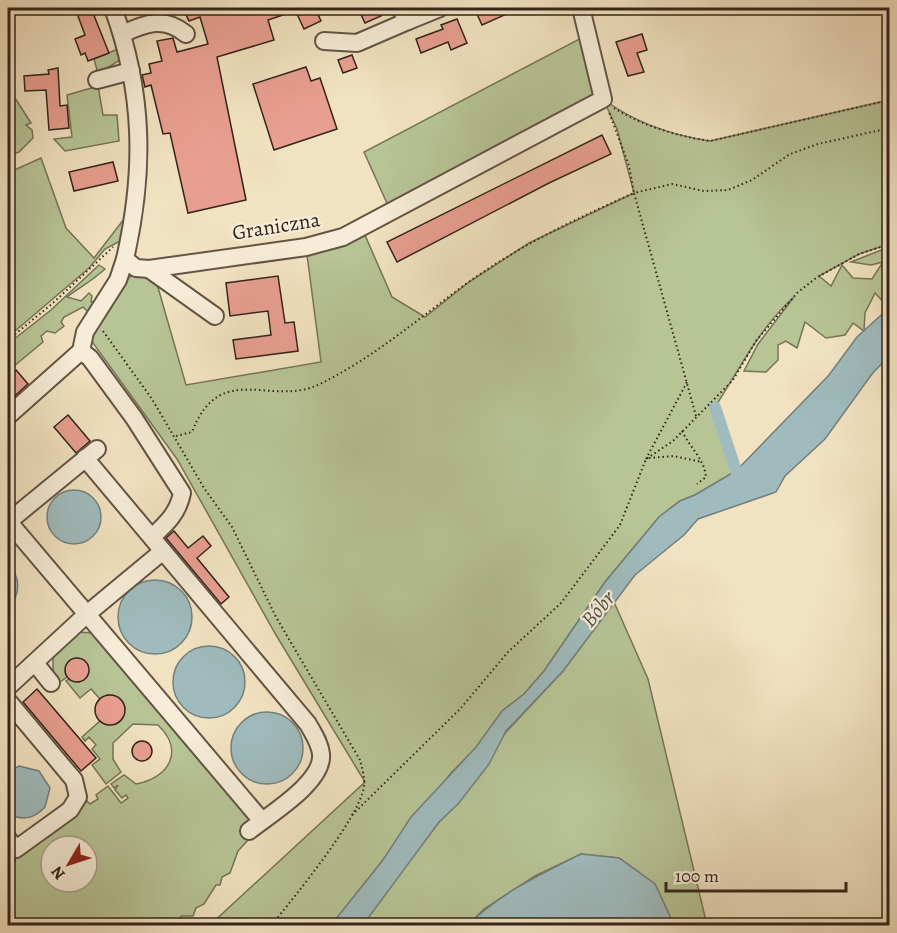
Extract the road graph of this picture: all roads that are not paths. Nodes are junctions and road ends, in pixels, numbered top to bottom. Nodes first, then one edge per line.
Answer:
1 (113, 8) edge
2 (440, 8) edge
3 (581, 8) edge
4 (404, 14) edge
5 (122, 34) junction
6 (186, 34) dead end
7 (324, 40) dead end
8 (131, 71) junction
9 (97, 80) dead end
10 (125, 259) junction
11 (149, 269) junction
12 (215, 316) dead end
13 (81, 351) junction
14 (8, 416) edge
15 (8, 522) edge
16 (152, 537) junction
17 (163, 551) junction
18 (87, 614) junction
19 (35, 663) junction
20 (51, 683) dead end
21 (8, 687) edge
22 (8, 701) edge
23 (10, 847) edge

1 - 5 street
2 - 4 street
3 - 11 street, Graniczna
4 - 7 street
5 - 6 street
5 - 8 street
8 - 9 street
8 - 10 street
10 - 11 street
10 - 13 street
11 - 12 street
13 - 14 street
13 - 16 street
15 - 16 street
15 - 18 street
16 - 17 street
17 - 18 street
17 - 18 street
18 - 19 street
19 - 20 street
19 - 21 street
22 - 23 street

